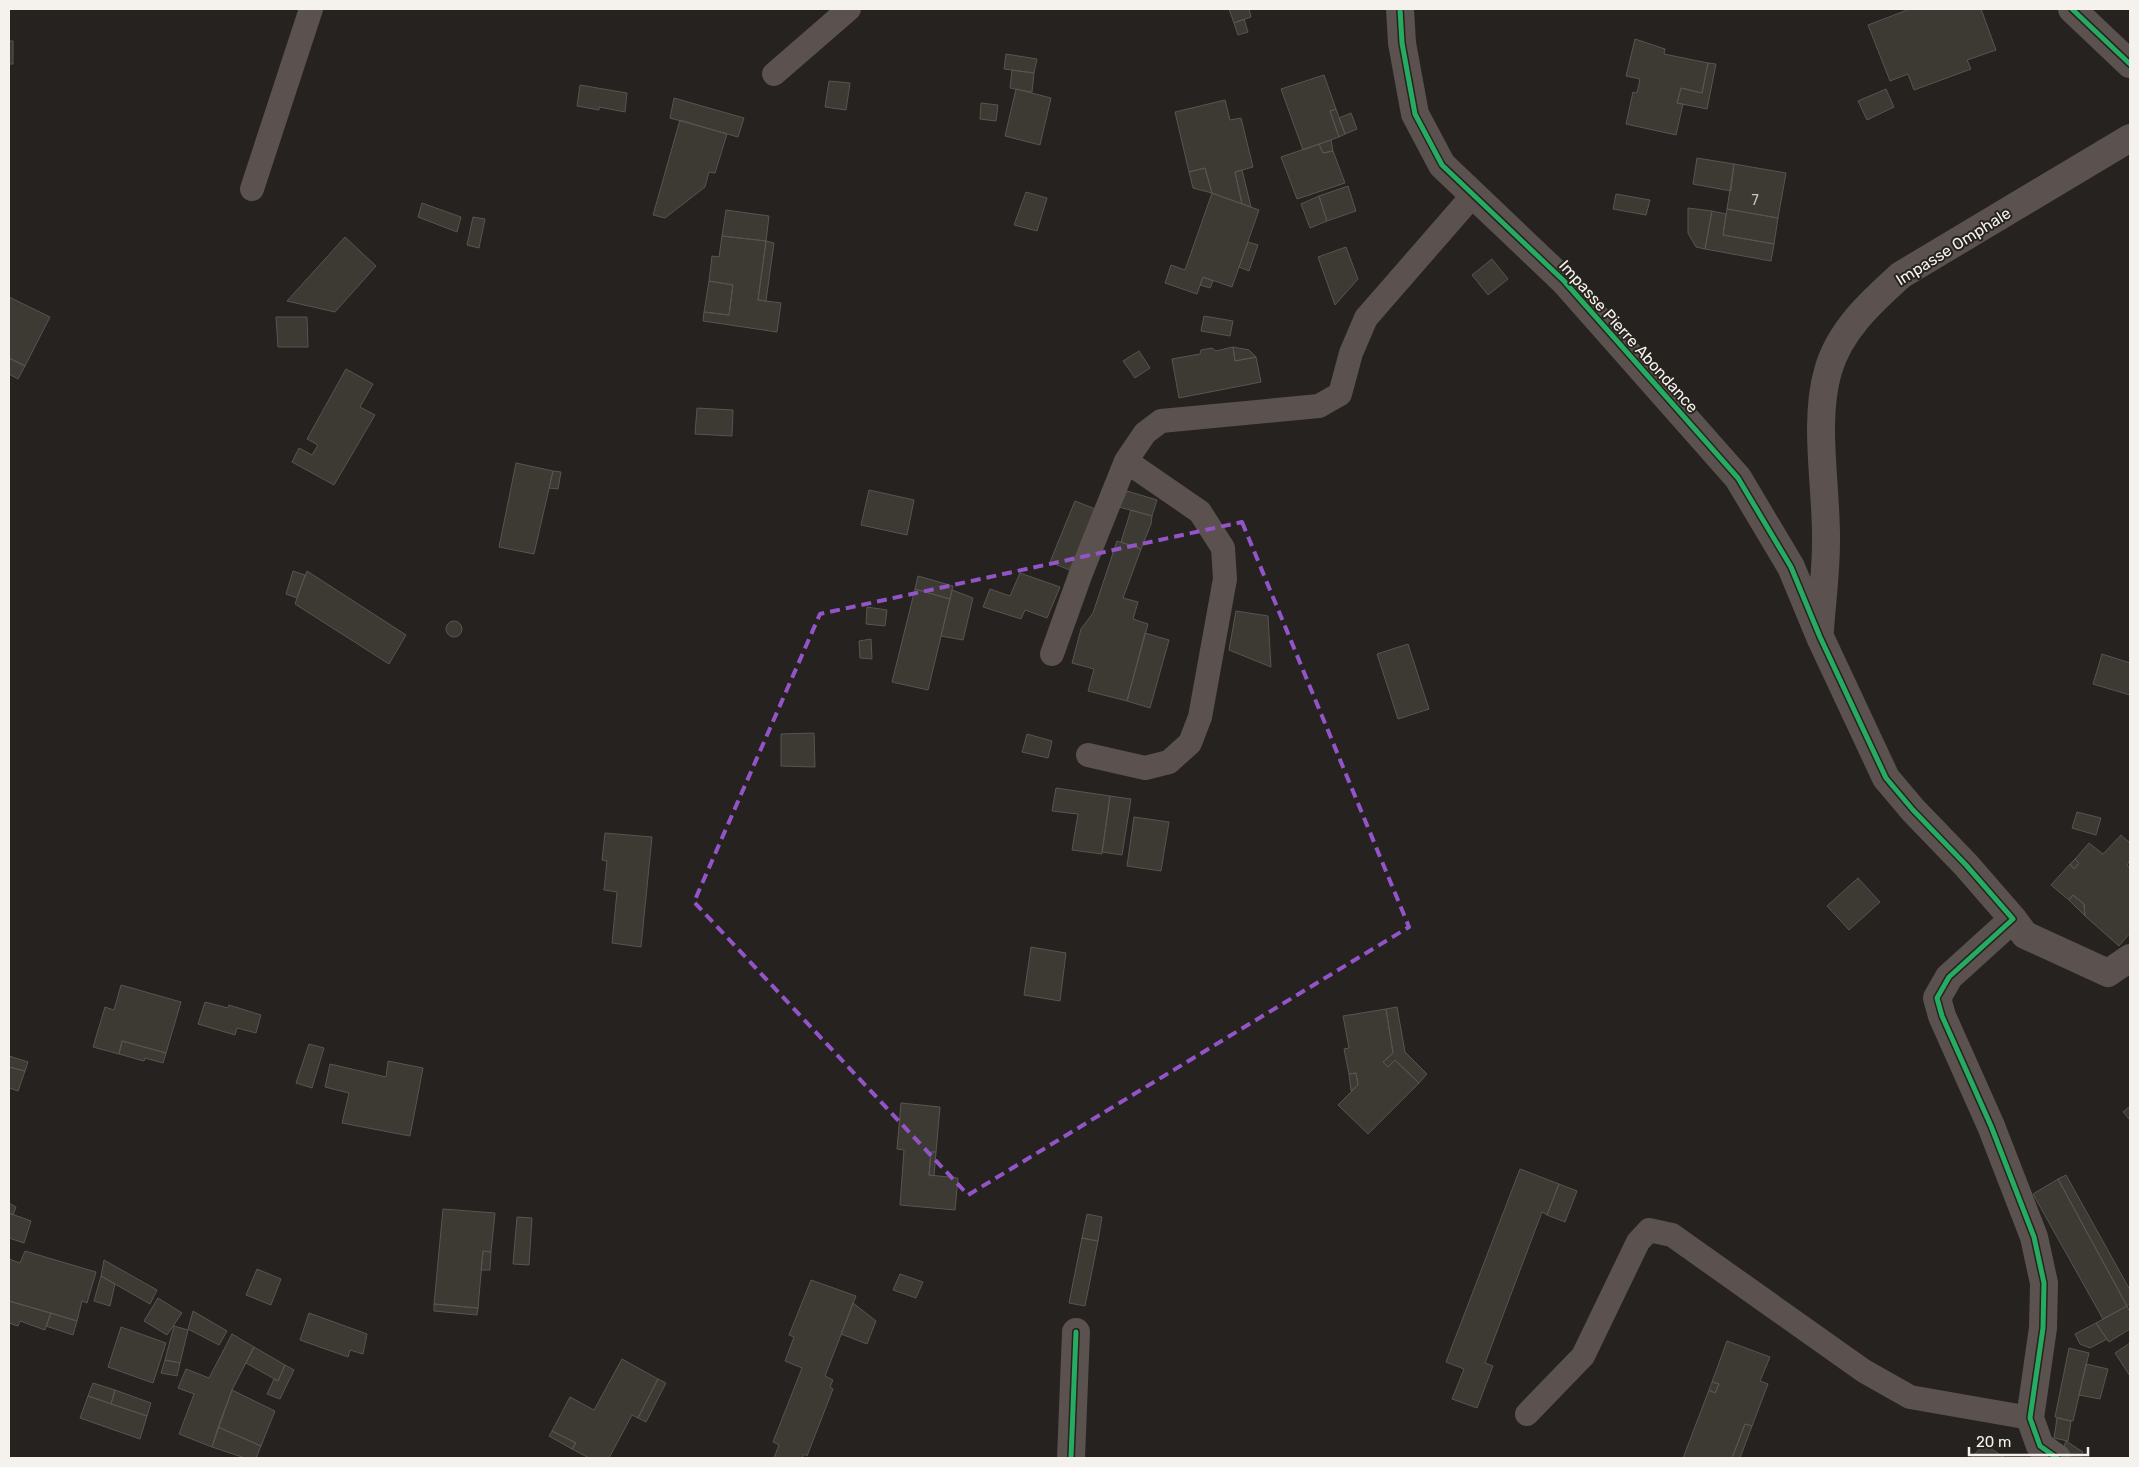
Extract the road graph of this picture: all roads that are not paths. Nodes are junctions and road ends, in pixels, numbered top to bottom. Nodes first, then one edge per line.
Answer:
1 (311, 9) edge
2 (849, 9) edge
3 (1400, 9) edge
4 (2072, 9) edge
5 (2130, 64) edge
6 (774, 74) dead end
7 (2130, 138) edge
8 (252, 190) dead end
9 (1474, 194) junction
10 (1126, 461) junction
11 (1820, 637) junction
12 (1052, 654) dead end
13 (1088, 755) dead end
14 (2012, 920) junction
15 (2130, 958) edge
16 (1076, 1332) dead end
17 (1527, 1414) dead end
18 (2030, 1418) junction
19 (1071, 1458) edge
20 (2056, 1458) edge

1 - 8 lane
2 - 6 lane
3 - 9 street, Impasse Pierre Abondance
4 - 5 street
7 - 11 street, Impasse Omphale
9 - 10 lane
9 - 11 street, Impasse Pierre Abondance
10 - 12 lane
10 - 13 lane
11 - 14 street, Impasse Pierre Abondance
14 - 15 street, Impasse Pierre Abondance
14 - 18 street
16 - 19 street
17 - 18 lane
18 - 20 street

